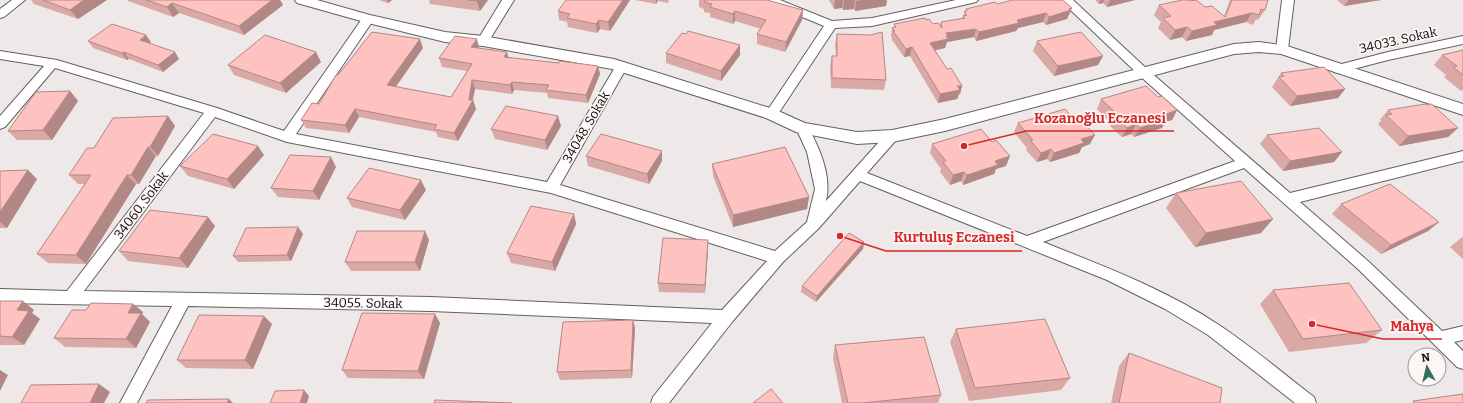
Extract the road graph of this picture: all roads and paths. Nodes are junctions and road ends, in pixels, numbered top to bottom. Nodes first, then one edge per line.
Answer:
1 (20, 0) edge
2 (302, 0) edge
3 (508, 0) edge
4 (770, 0) edge
5 (972, 0) edge
6 (1066, 0) edge
7 (1288, 0) edge
8 (0, 14) edge
9 (368, 19) junction
10 (831, 24) junction
11 (1463, 40) edge
12 (483, 41) junction
13 (1282, 49) junction
14 (0, 55) edge
15 (53, 63) junction
16 (621, 66) junction
17 (1338, 69) junction
18 (1144, 73) junction
19 (1463, 110) edge
20 (212, 112) junction
21 (770, 114) junction
22 (0, 124) edge
23 (802, 128) junction
24 (892, 136) junction
25 (287, 137) junction
26 (1463, 156) edge
27 (1246, 162) junction
28 (859, 175) junction
29 (551, 188) junction
30 (1289, 199) junction
31 (814, 224) junction
32 (1026, 242) junction
33 (778, 258) junction
34 (0, 296) edge
35 (70, 298) junction
36 (184, 300) junction
37 (726, 317) junction
38 (1463, 332) edge
39 (1440, 339) junction
40 (1463, 362) edge
41 (128, 403) edge
42 (659, 403) edge
43 (1308, 403) edge

1 - 8 street
2 - 9 street
3 - 12 street
4 - 10 street
5 - 10 street
6 - 18 street
7 - 13 street
9 - 12 street
9 - 25 street
10 - 21 street
11 - 17 street, 34033. Sokak
12 - 16 street
13 - 17 street
13 - 18 street
14 - 15 street
15 - 20 street
15 - 22 street
16 - 21 street
16 - 29 street, 34048. Sokak
17 - 19 street
18 - 24 street
18 - 27 street
20 - 25 street
20 - 35 street, 34060. Sokak
21 - 23 street
23 - 24 street
23 - 31 street
24 - 28 street
25 - 29 street
26 - 30 street
27 - 30 street
27 - 32 street
28 - 31 street
28 - 32 street
29 - 33 street
30 - 39 street
31 - 33 street
32 - 43 street
33 - 37 street
34 - 35 street, 34055. Sokak
35 - 36 street, 34055. Sokak
36 - 37 street, 34055. Sokak
36 - 41 street
37 - 42 street
38 - 39 street
39 - 40 street

